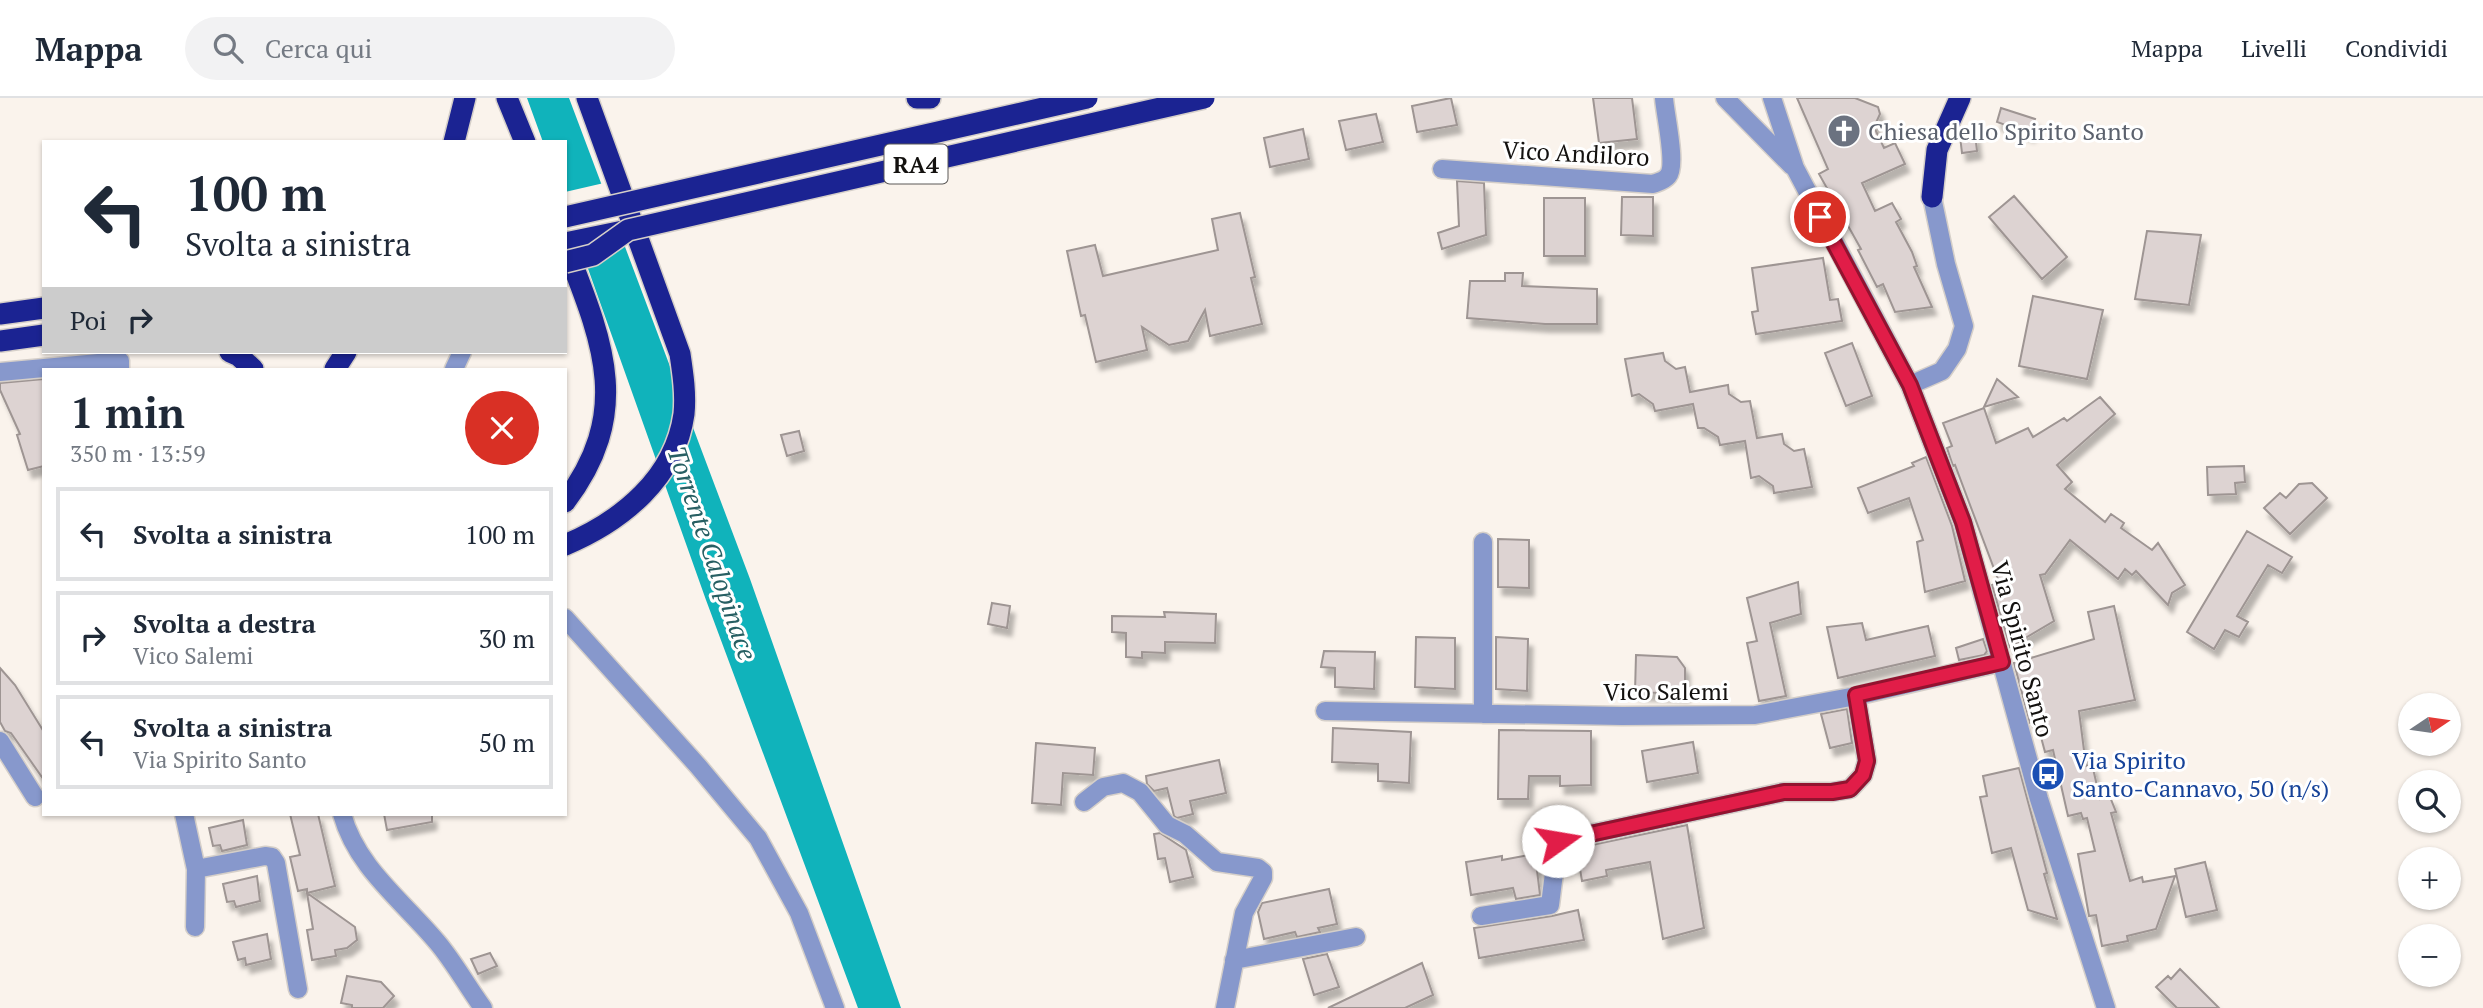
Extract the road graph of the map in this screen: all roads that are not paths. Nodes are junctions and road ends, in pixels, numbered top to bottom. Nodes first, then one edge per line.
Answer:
1 (465, 98) edge
2 (507, 98) edge
3 (587, 98) edge
4 (917, 98) edge
5 (930, 98) edge
6 (1087, 98) edge
7 (1204, 98) edge
8 (1664, 98) edge
9 (1726, 98) edge
10 (1772, 98) edge
11 (1960, 98) edge
12 (454, 140) edge
13 (524, 140) edge
14 (1794, 168) junction
15 (1442, 169) dead end
16 (1932, 197) joint
17 (567, 217) edge
18 (628, 230) junction
19 (567, 244) edge
20 (567, 249) edge
21 (567, 262) edge
22 (42, 308) edge
23 (0, 314) edge
24 (42, 335) edge
25 (0, 341) edge
26 (234, 354) edge
27 (42, 368) edge
28 (48, 368) edge
29 (120, 368) edge
30 (252, 368) edge
31 (0, 372) edge
32 (1910, 385) junction
33 (571, 495) edge
34 (1483, 542) dead end
35 (567, 544) edge
36 (567, 620) edge
37 (2002, 662) junction
38 (1856, 695) junction
39 (1325, 711) dead end
40 (1483, 714) junction
41 (0, 741) edge
42 (36, 797) dead end
43 (1084, 802) dead end
44 (184, 816) edge
45 (343, 816) edge
46 (196, 869) junction
47 (1481, 916) dead end
48 (194, 928) dead end
49 (1356, 937) dead end
50 (1234, 960) junction
51 (298, 989) dead end
52 (483, 1008) edge
53 (835, 1008) edge
54 (1225, 1008) edge
55 (2106, 1008) edge

1 - 12 highway
2 - 13 highway
3 - 35 highway
4 - 5 highway
6 - 17 highway, RA4, bridge
7 - 18 highway, RA4, bridge
8 - 15 street, Vico Andiloro
9 - 14 street
10 - 14 street
11 - 16 highway
14 - 32 street, Via Spirito Santo
16 - 32 street
18 - 19 highway, RA4
18 - 21 highway, bridge
20 - 33 highway
22 - 23 highway
24 - 25 highway
26 - 30 highway
27 - 31 street
28 - 29 street
32 - 37 street, Via Spirito Santo
34 - 40 street
36 - 53 street
37 - 38 street, Vico Salemi
37 - 55 street, Via Spirito Santo
38 - 40 street, Vico Salemi
38 - 47 street
39 - 40 street, Vico Salemi
41 - 42 street
43 - 50 street
44 - 46 street
45 - 52 street
46 - 48 street
46 - 51 street
49 - 50 street
50 - 54 street

